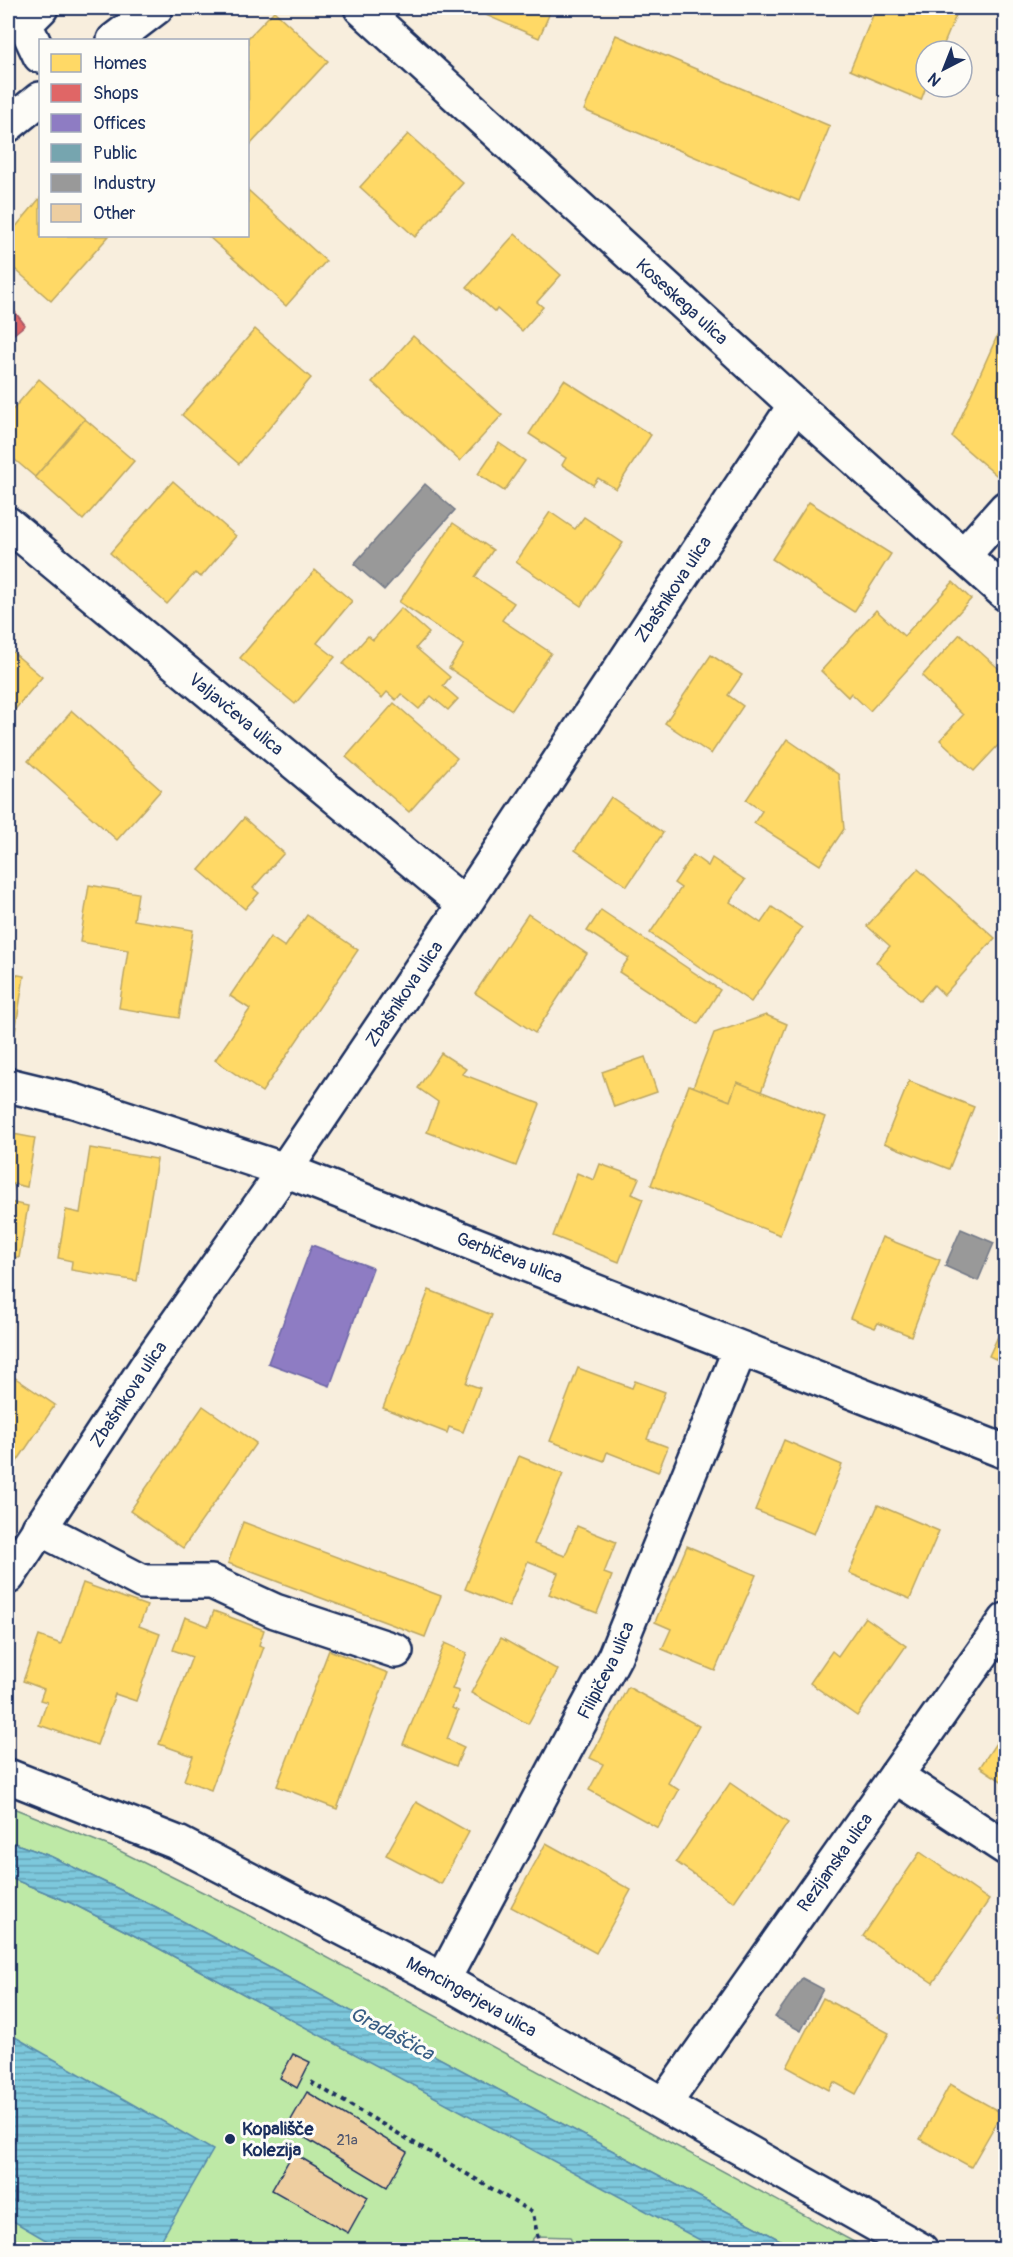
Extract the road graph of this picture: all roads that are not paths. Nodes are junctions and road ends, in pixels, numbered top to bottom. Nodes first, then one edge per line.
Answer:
1 (41, 8) edge
2 (156, 8) edge
3 (362, 8) edge
4 (115, 39) edge
5 (39, 54) edge
6 (39, 100) edge
7 (8, 125) edge
8 (795, 405) junction
9 (1005, 508) edge
10 (8, 524) edge
11 (963, 556) junction
12 (1005, 594) edge
13 (464, 904) junction
14 (8, 1085) edge
15 (285, 1170) junction
16 (740, 1349) junction
17 (1005, 1452) edge
18 (39, 1528) junction
19 (8, 1576) edge
20 (1005, 1620) edge
21 (396, 1651) dead end
22 (8, 1776) edge
23 (896, 1776) junction
24 (1005, 1848) edge
25 (443, 1980) junction
26 (664, 2104) junction
27 (921, 2250) edge

1 - 5 street
2 - 4 street
3 - 8 street, Koseskega ulica
6 - 7 street
8 - 11 street, Koseskega ulica
8 - 13 street, Zbašnikova ulica
9 - 11 street
10 - 13 street, Valjavčeva ulica
11 - 12 street, Koseskega ulica
13 - 15 street, Zbašnikova ulica
14 - 15 street, Gerbičeva ulica
15 - 16 street, Gerbičeva ulica
15 - 18 street, Zbašnikova ulica
16 - 17 street, Gerbičeva ulica
16 - 25 street, Filipičeva ulica
18 - 19 street, Zbašnikova ulica
18 - 21 street
20 - 23 street, Rezijanska ulica
22 - 25 street, Mencingerjeva ulica
23 - 24 street
23 - 26 street, Rezijanska ulica
25 - 26 street, Mencingerjeva ulica
26 - 27 street, Mencingerjeva ulica

